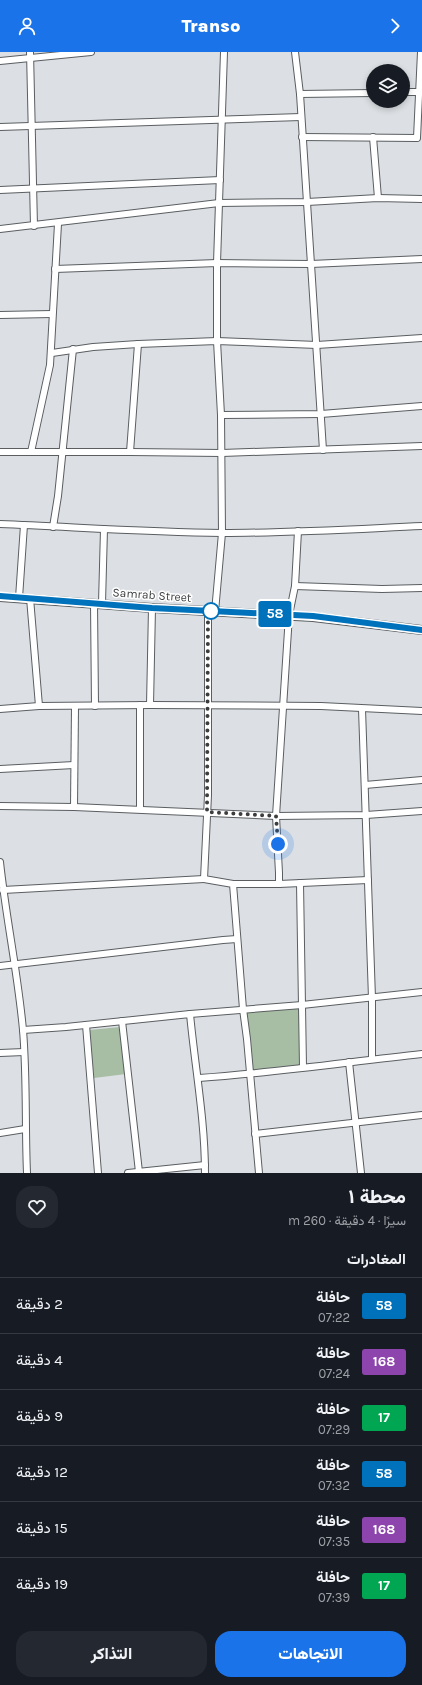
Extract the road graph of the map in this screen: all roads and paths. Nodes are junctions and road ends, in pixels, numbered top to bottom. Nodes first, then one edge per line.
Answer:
1 (30, 52) edge
2 (91, 52) edge
3 (224, 52) edge
4 (295, 52) edge
5 (421, 52) edge
6 (30, 59) junction
7 (0, 61) edge
8 (410, 92) edge
9 (419, 92) junction
10 (366, 93) edge
11 (300, 94) junction
12 (301, 117) junction
13 (222, 120) junction
14 (32, 126) junction
15 (0, 127) edge
16 (302, 137) junction
17 (373, 137) junction
18 (220, 180) junction
19 (34, 189) junction
20 (0, 190) edge
21 (378, 198) junction
22 (422, 200) edge
23 (307, 202) junction
24 (219, 204) junction
25 (58, 224) junction
26 (34, 226) junction
27 (0, 229) edge
28 (422, 259) edge
29 (218, 263) junction
30 (311, 264) junction
31 (55, 269) junction
32 (52, 314) junction
33 (0, 315) edge
34 (422, 338) edge
35 (217, 341) junction
36 (138, 344) junction
37 (317, 345) junction
38 (73, 349) junction
39 (52, 354) junction
40 (422, 406) edge
41 (221, 414) junction
42 (321, 414) junction
43 (422, 446) edge
44 (323, 450) junction
45 (0, 452) edge
46 (31, 452) junction
47 (63, 452) junction
48 (130, 452) junction
49 (222, 454) junction
50 (0, 524) edge
51 (24, 525) junction
52 (53, 526) junction
53 (422, 526) edge
54 (104, 529) junction
55 (298, 532) junction
56 (222, 533) junction
57 (295, 586) junction
58 (422, 588) edge
59 (0, 596) edge
60 (19, 598) junction
61 (30, 598) junction
62 (98, 603) junction
63 (152, 608) junction
64 (212, 611) junction
65 (289, 615) junction
66 (422, 630) edge
67 (140, 705) junction
68 (150, 705) junction
69 (38, 706) junction
70 (95, 706) junction
71 (208, 706) junction
72 (283, 706) junction
73 (75, 707) junction
74 (0, 709) edge
75 (362, 709) junction
76 (422, 711) edge
77 (74, 765) junction
78 (0, 769) edge
79 (422, 780) edge
80 (365, 785) junction
81 (0, 806) edge
82 (74, 807) junction
83 (140, 810) junction
84 (422, 810) edge
85 (207, 812) junction
86 (276, 816) junction
87 (366, 816) junction
88 (0, 862) edge
89 (204, 879) junction
90 (368, 880) junction
91 (300, 883) junction
92 (233, 884) junction
93 (278, 884) junction
94 (3, 890) junction
95 (2, 904) edge
96 (237, 940) junction
97 (15, 965) junction
98 (0, 966) edge
99 (422, 992) edge
100 (372, 998) junction
101 (302, 1005) junction
102 (243, 1009) junction
103 (190, 1014) junction
104 (122, 1021) junction
105 (86, 1025) junction
106 (23, 1030) junction
107 (24, 1052) junction
108 (0, 1053) edge
109 (422, 1054) edge
110 (372, 1059) junction
111 (349, 1062) junction
112 (303, 1067) junction
113 (250, 1075) junction
114 (199, 1078) junction
115 (422, 1115) edge
116 (356, 1121) junction
117 (25, 1129) junction
118 (0, 1133) edge
119 (255, 1134) junction
120 (205, 1165) junction
121 (139, 1172) junction
122 (28, 1173) edge
123 (98, 1173) edge
124 (128, 1173) edge
125 (205, 1173) edge
126 (259, 1173) edge
127 (362, 1173) edge

1 - 6 street
2 - 6 street
3 - 13 street
4 - 11 street
5 - 9 street
6 - 7 street
6 - 14 street
8 - 9 street
9 - 17 street
10 - 11 street
11 - 12 street
12 - 13 street
12 - 16 street
13 - 14 street
13 - 18 street
14 - 15 street
14 - 19 street
16 - 17 street
16 - 23 street
17 - 21 street
18 - 19 street
18 - 24 street
19 - 20 street
19 - 26 street
21 - 22 street
21 - 23 street
23 - 24 street
23 - 30 street
24 - 25 street
24 - 29 street
25 - 26 street
25 - 31 street
26 - 27 street
28 - 30 street
29 - 30 street
29 - 31 street
29 - 35 street
30 - 37 street
31 - 32 street
32 - 33 street
32 - 39 street
34 - 37 street
35 - 36 street
35 - 37 street
35 - 41 street
36 - 38 street
36 - 48 street
37 - 42 street
38 - 39 street
38 - 47 street
39 - 46 street
40 - 42 street
41 - 42 street
41 - 49 street
42 - 44 street
43 - 44 street
44 - 49 street
45 - 46 street
46 - 47 street
47 - 48 street
47 - 52 street
48 - 49 street
49 - 56 street
50 - 51 street
51 - 52 street
51 - 60 street
52 - 54 street
53 - 55 street
54 - 56 street
54 - 62 street
55 - 56 street
55 - 57 street
56 - 64 street
57 - 58 street
57 - 65 street
59 - 60 street, Samrab Street
60 - 61 street, Samrab Street
61 - 62 street, Samrab Street
61 - 69 street
62 - 63 street, Samrab Street
62 - 70 street
63 - 64 street, Samrab Street
63 - 68 street
64 - 65 street, Samrab Street
64 - 71 street
65 - 66 street, Samrab Street
65 - 72 street
67 - 68 street
67 - 70 street
67 - 83 street
68 - 71 street
69 - 73 street
69 - 74 street
70 - 73 street
71 - 72 street
71 - 85 street
72 - 75 street
72 - 86 street
73 - 77 street
75 - 76 street
75 - 80 street
77 - 78 street
77 - 82 street
79 - 80 street
80 - 87 street
81 - 82 street
82 - 83 street
83 - 85 street
84 - 87 street
85 - 86 street
85 - 89 street
86 - 87 street
86 - 93 street
87 - 90 street
88 - 94 street
89 - 92 street
89 - 94 street
90 - 91 street
90 - 100 street
91 - 93 street
91 - 101 street
92 - 93 street
92 - 96 street
94 - 95 street
95 - 97 street
96 - 97 street
96 - 102 street
97 - 98 street
97 - 106 street
99 - 100 street
100 - 101 street
100 - 110 street
101 - 102 street
101 - 112 street
102 - 103 street
102 - 113 street
103 - 104 street
103 - 114 street
104 - 105 street
104 - 121 street
105 - 106 street
105 - 123 street
106 - 107 street
107 - 108 street
107 - 117 street
109 - 110 street
110 - 111 street
111 - 112 street
111 - 116 street
112 - 113 street
113 - 114 street
113 - 119 street
114 - 120 street
115 - 116 street
116 - 119 street
116 - 127 street
117 - 118 street
117 - 122 street
119 - 126 street
120 - 121 street
120 - 125 street
121 - 124 street

